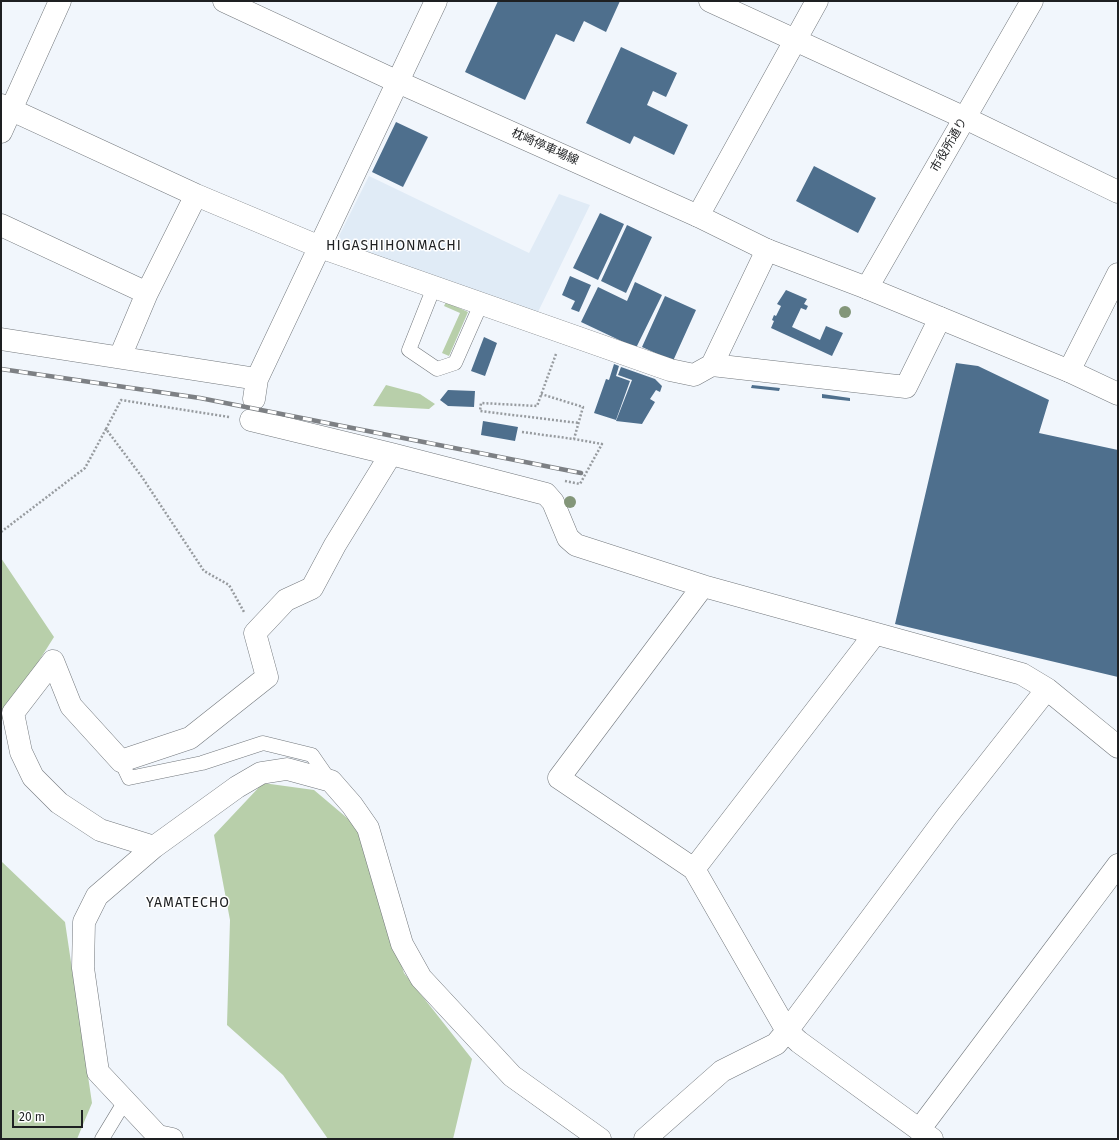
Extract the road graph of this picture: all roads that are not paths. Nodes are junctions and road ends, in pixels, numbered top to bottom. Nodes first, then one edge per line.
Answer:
1 (60, 1) edge
2 (224, 1) edge
3 (436, 1) edge
4 (710, 1) edge
5 (817, 1) edge
6 (1032, 1) edge
7 (796, 40) junction
8 (398, 82) junction
9 (6, 107) edge
10 (965, 118) junction
11 (1, 132) edge
12 (1118, 192) edge
13 (196, 195) junction
14 (698, 216) junction
15 (1, 225) edge
16 (320, 247) junction
17 (767, 250) junction
18 (1118, 274) edge
19 (434, 287) junction
20 (867, 288) junction
21 (147, 293) junction
22 (481, 304) junction
23 (940, 318) junction
24 (1, 339) edge
25 (120, 357) junction
26 (712, 365) junction
27 (1069, 371) junction
28 (1118, 394) edge
29 (254, 399) junction
30 (391, 454) junction
31 (703, 586) junction
32 (874, 635) junction
33 (1047, 689) junction
34 (1118, 746) edge
35 (121, 761) junction
36 (331, 781) junction
37 (154, 847) junction
38 (1118, 865) edge
39 (694, 869) junction
40 (788, 1031) junction
41 (125, 1101) junction
42 (926, 1134) edge
43 (102, 1139) edge
44 (172, 1139) edge
45 (600, 1139) edge
46 (645, 1139) edge

1 - 9 street
2 - 8 street, 枕崎停車場線
3 - 8 street
4 - 7 street
5 - 7 street
6 - 10 street, 市役所通り
7 - 10 street
7 - 14 street
8 - 14 street, 枕崎停車場線
8 - 16 street
9 - 11 street
9 - 13 street
10 - 12 street
10 - 20 street, 市役所通り
13 - 16 street
13 - 21 street
14 - 17 street, 枕崎停車場線
15 - 21 street
16 - 19 street
16 - 29 street
17 - 20 street, 枕崎停車場線
17 - 26 street
18 - 27 street
19 - 22 street
19 - 22 lane
20 - 23 street, 枕崎停車場線
21 - 25 street
22 - 26 street
23 - 26 street
23 - 27 street, 枕崎停車場線
24 - 25 street
25 - 29 street
27 - 28 street, 枕崎停車場線
29 - 30 street
30 - 31 street
30 - 35 street
31 - 32 street
31 - 39 street
32 - 33 street
32 - 39 street
33 - 34 street
33 - 40 street
35 - 36 lane
35 - 37 street
36 - 37 street
36 - 45 street
37 - 41 street
38 - 42 street
39 - 40 street
40 - 42 street
40 - 46 street
41 - 43 lane
41 - 44 street

